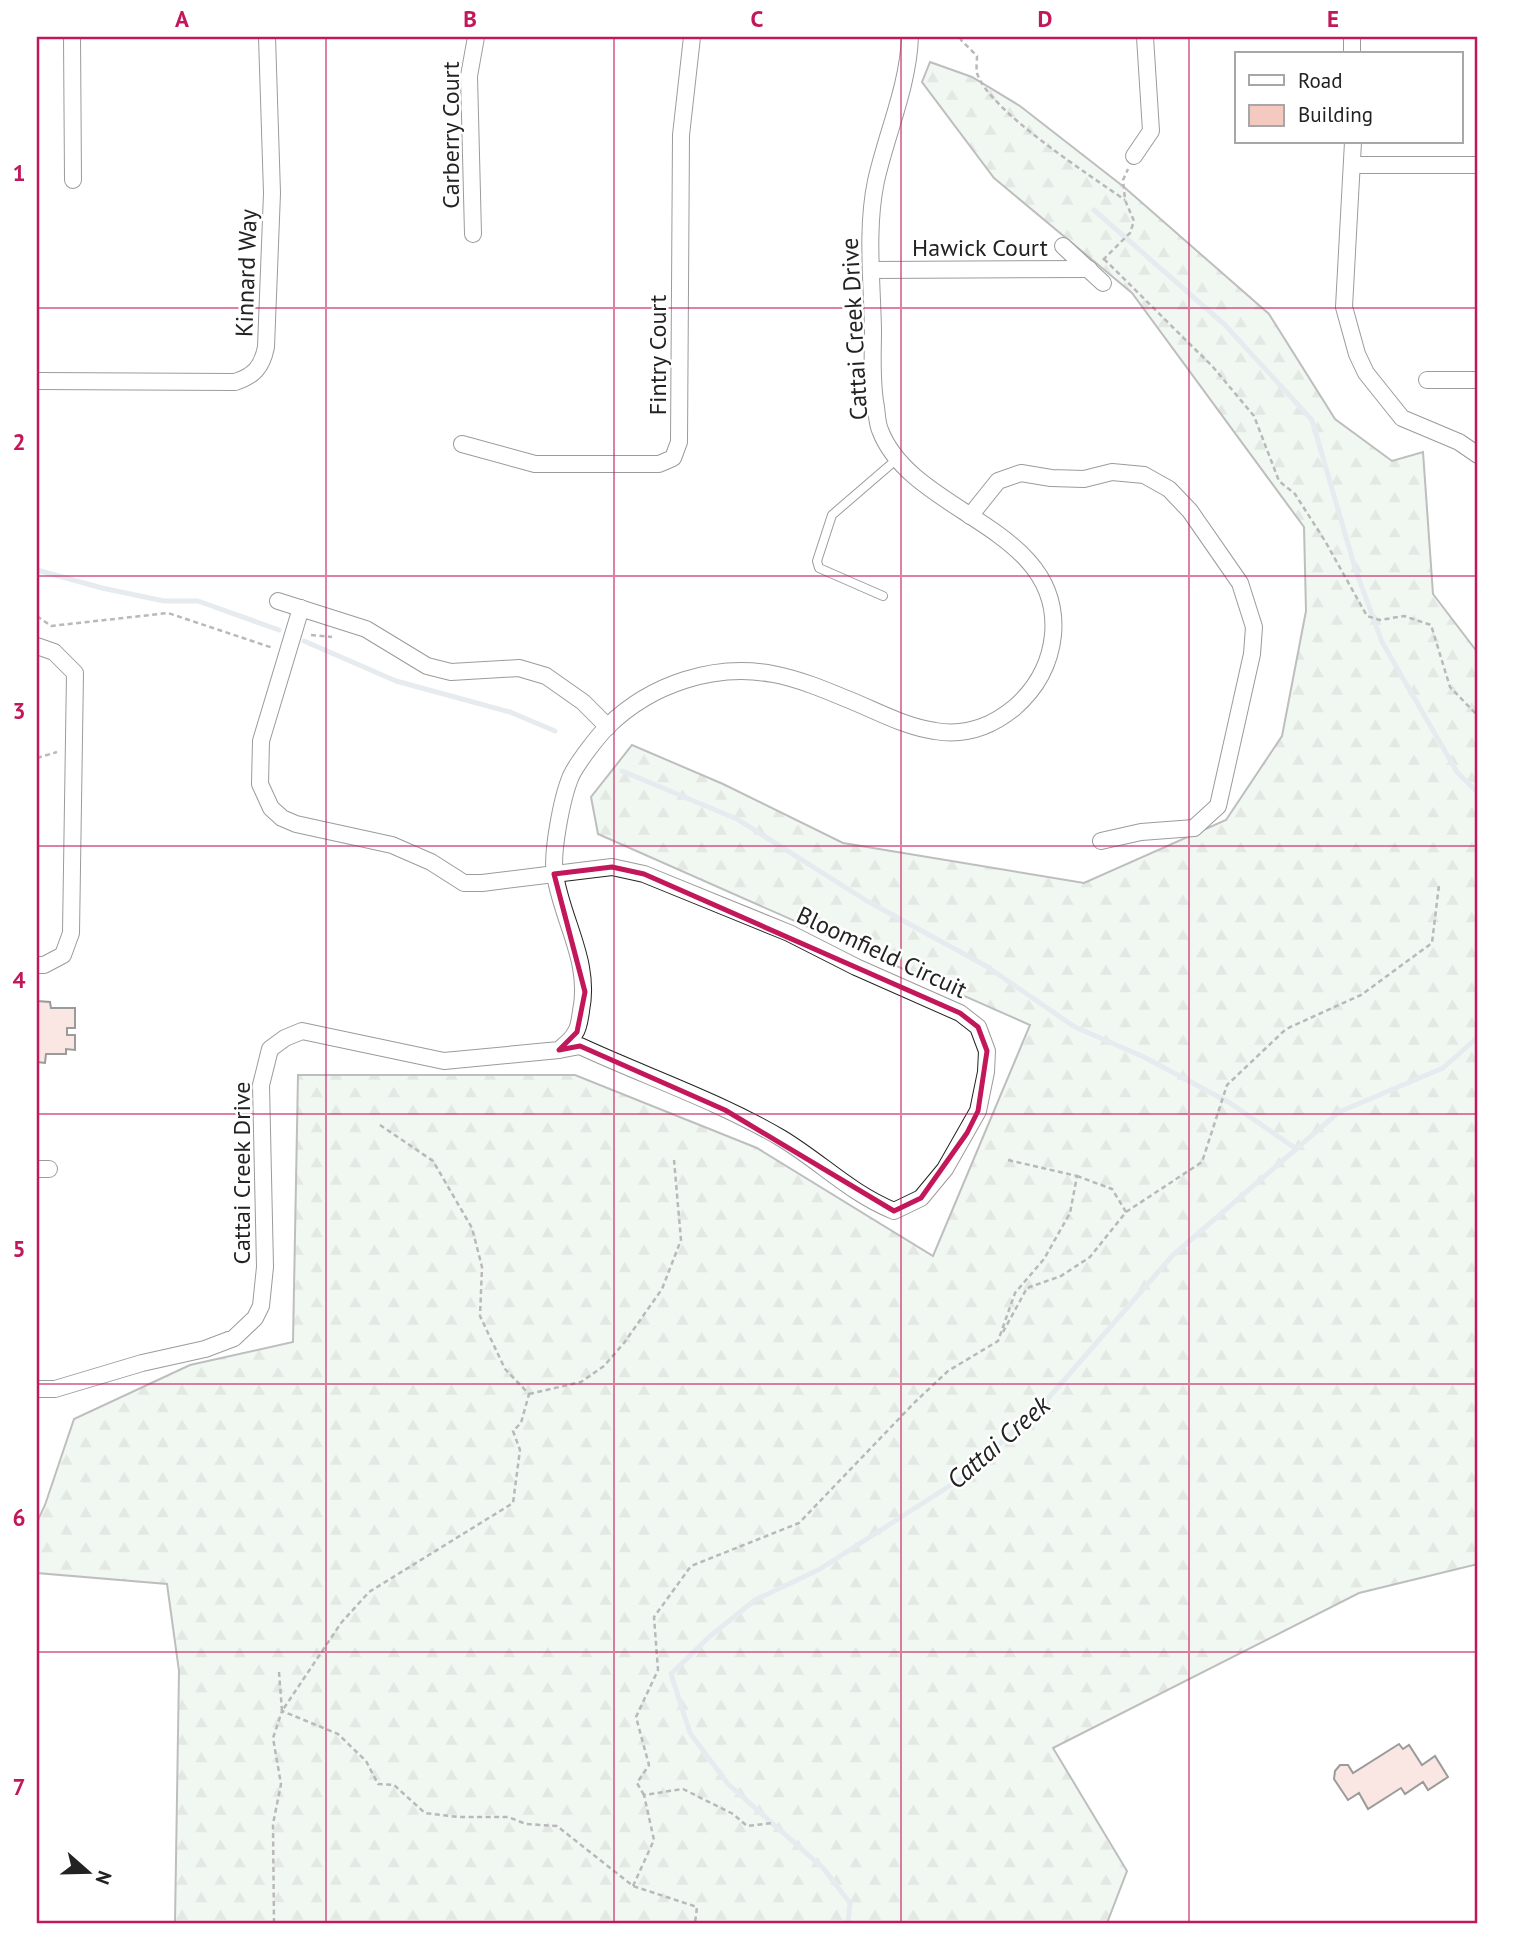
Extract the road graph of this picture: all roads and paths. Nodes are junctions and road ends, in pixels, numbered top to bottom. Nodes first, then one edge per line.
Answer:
1 (72, 37) edge
2 (267, 37) edge
3 (476, 37) edge
4 (692, 37) edge
5 (910, 37) edge
6 (961, 37) edge
7 (1145, 37) edge
8 (1353, 144) edge
9 (1134, 156) joint
10 (1353, 165) junction
11 (1478, 165) edge
12 (73, 180) dead end
13 (1125, 200) junction
14 (473, 234) dead end
15 (1063, 246) dead end
16 (1104, 259) junction
17 (1086, 267) junction
18 (872, 270) junction
19 (1103, 283) dead end
20 (1427, 380) dead end
21 (1478, 380) edge
22 (37, 381) edge
23 (462, 444) dead end
24 (1478, 454) edge
25 (897, 459) junction
26 (970, 516) junction
27 (883, 596) dead end
28 (278, 601) dead end
29 (301, 608) junction
30 (37, 616) edge
31 (37, 646) edge
32 (287, 653) junction
33 (1478, 716) edge
34 (608, 727) junction
35 (74, 748) junction
36 (37, 758) edge
37 (1101, 841) dead end
38 (554, 874) junction
39 (1439, 885) dead end
40 (37, 965) edge
41 (559, 1050) junction
42 (377, 1124) dead end
43 (674, 1160) dead end
44 (1008, 1160) dead end
45 (1077, 1176) junction
46 (1126, 1212) junction
47 (998, 1341) junction
48 (37, 1389) edge
49 (529, 1394) junction
50 (279, 1672) dead end
51 (282, 1711) junction
52 (644, 1795) junction
53 (773, 1823) dead end
54 (633, 1886) junction
55 (274, 1923) edge
56 (695, 1923) edge

1 - 12 street
2 - 22 street, Kinnard Way
3 - 14 street, Carberry Court
4 - 23 street, Fintry Court
5 - 18 street, Cattai Creek Drive
6 - 13 path
7 - 9 street
8 - 10 street
9 - 13 path
10 - 11 street
10 - 24 street
13 - 16 path
15 - 17 street, Hawick Court
16 - 17 path
16 - 33 path
17 - 18 street, Hawick Court
17 - 19 street, Hawick Court
18 - 25 street, Cattai Creek Drive
20 - 21 street
25 - 26 street, Cattai Creek Drive
25 - 27 lane
26 - 34 street, Cattai Creek Drive
26 - 37 street
28 - 29 street
29 - 32 street
29 - 34 street
30 - 32 path
31 - 35 street
32 - 38 street
34 - 38 street, Cattai Creek Drive
35 - 36 path
35 - 40 street
38 - 41 street, Cattai Creek Drive
38 - 41 street, Bloomfield Circuit
39 - 46 path
41 - 48 street, Cattai Creek Drive
42 - 49 path
43 - 49 path
44 - 45 path
45 - 46 path
45 - 47 path
46 - 47 path
47 - 52 path
49 - 51 path
50 - 51 path
51 - 54 path
51 - 55 path
52 - 53 path
52 - 54 path
54 - 56 path

